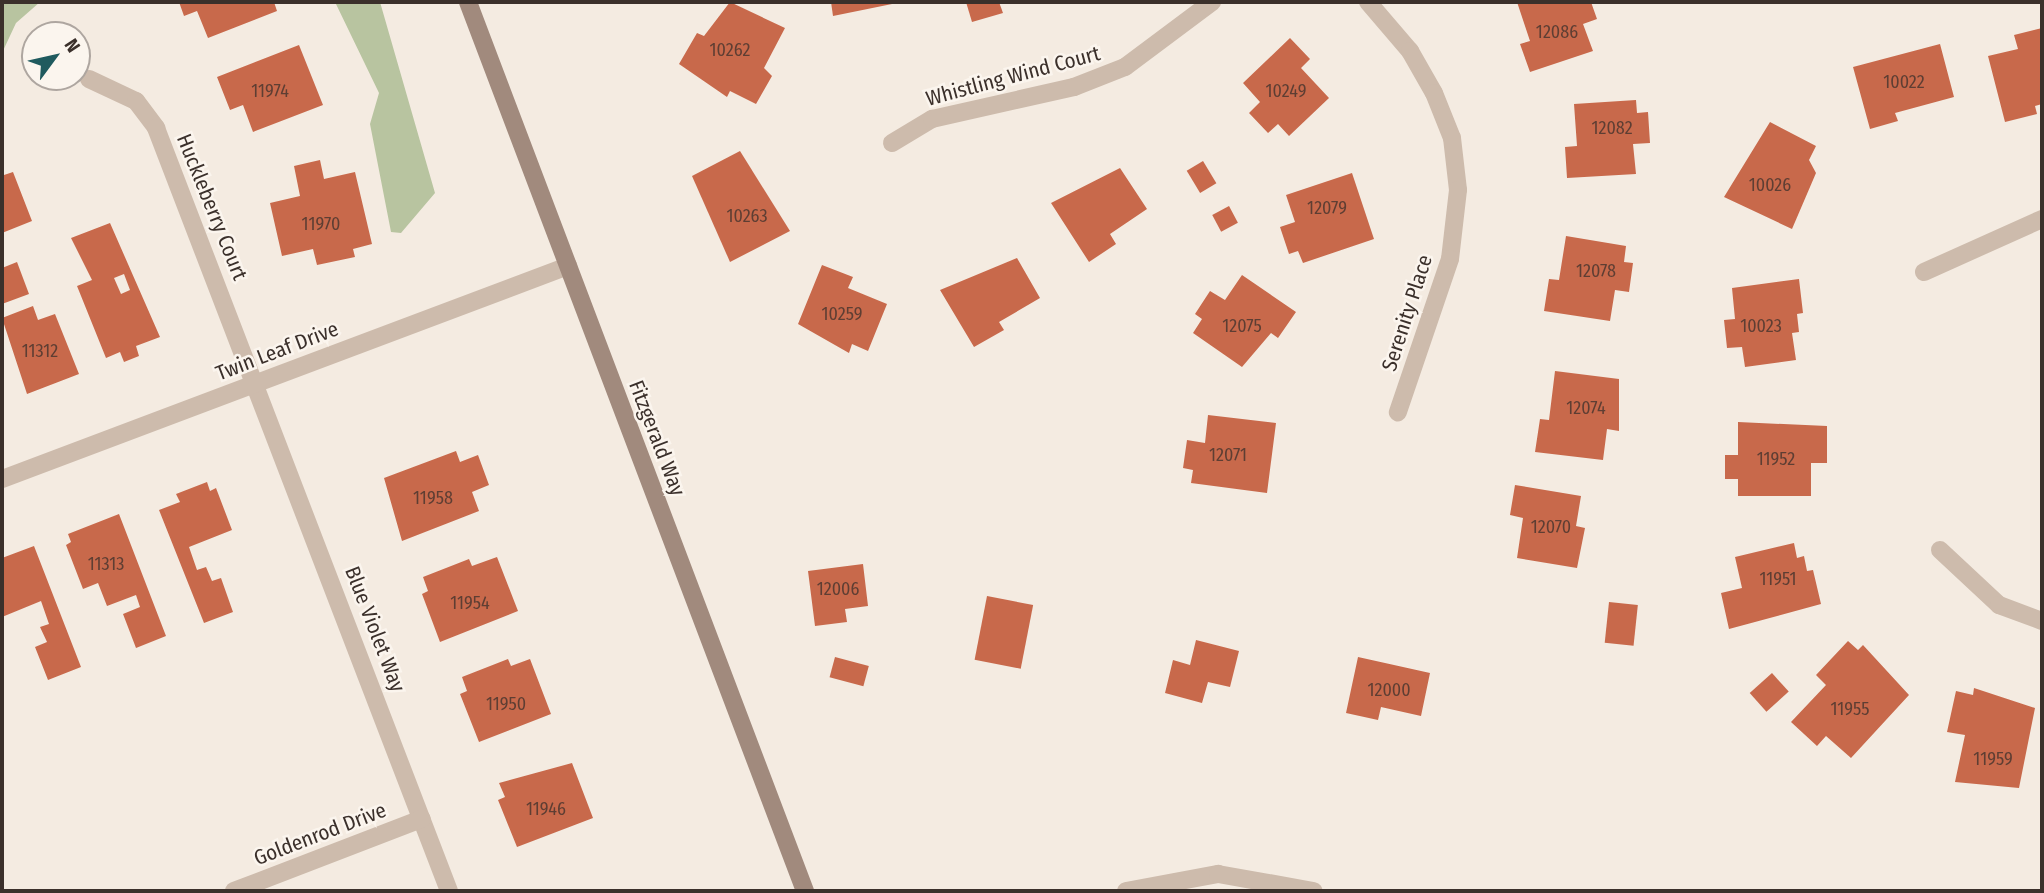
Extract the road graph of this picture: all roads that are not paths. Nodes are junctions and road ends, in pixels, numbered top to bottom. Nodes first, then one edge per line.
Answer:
1 (467, 2) edge
2 (1212, 2) edge
3 (1368, 2) edge
4 (91, 80) edge
5 (892, 143) dead end
6 (2042, 219) edge
7 (568, 266) junction
8 (1924, 272) dead end
9 (257, 383) junction
10 (1398, 412) dead end
11 (2, 479) edge
12 (1940, 550) dead end
13 (2042, 621) edge
14 (422, 819) junction
15 (1271, 887) edge
16 (234, 891) edge
17 (449, 891) edge
18 (805, 891) edge
19 (1126, 891) edge
20 (1313, 891) edge

1 - 7 street, Fitzgerald Way
2 - 5 street, Whistling Wind Court
3 - 10 street, Serenity Place
4 - 9 street, Huckleberry Court
6 - 8 street
7 - 9 street, Twin Leaf Drive
7 - 18 street, Fitzgerald Way
9 - 11 street, Twin Leaf Drive
9 - 14 street, Blue Violet Way
12 - 13 street
14 - 16 street, Goldenrod Drive
14 - 17 street, Blue Violet Way
15 - 19 street
15 - 20 street

